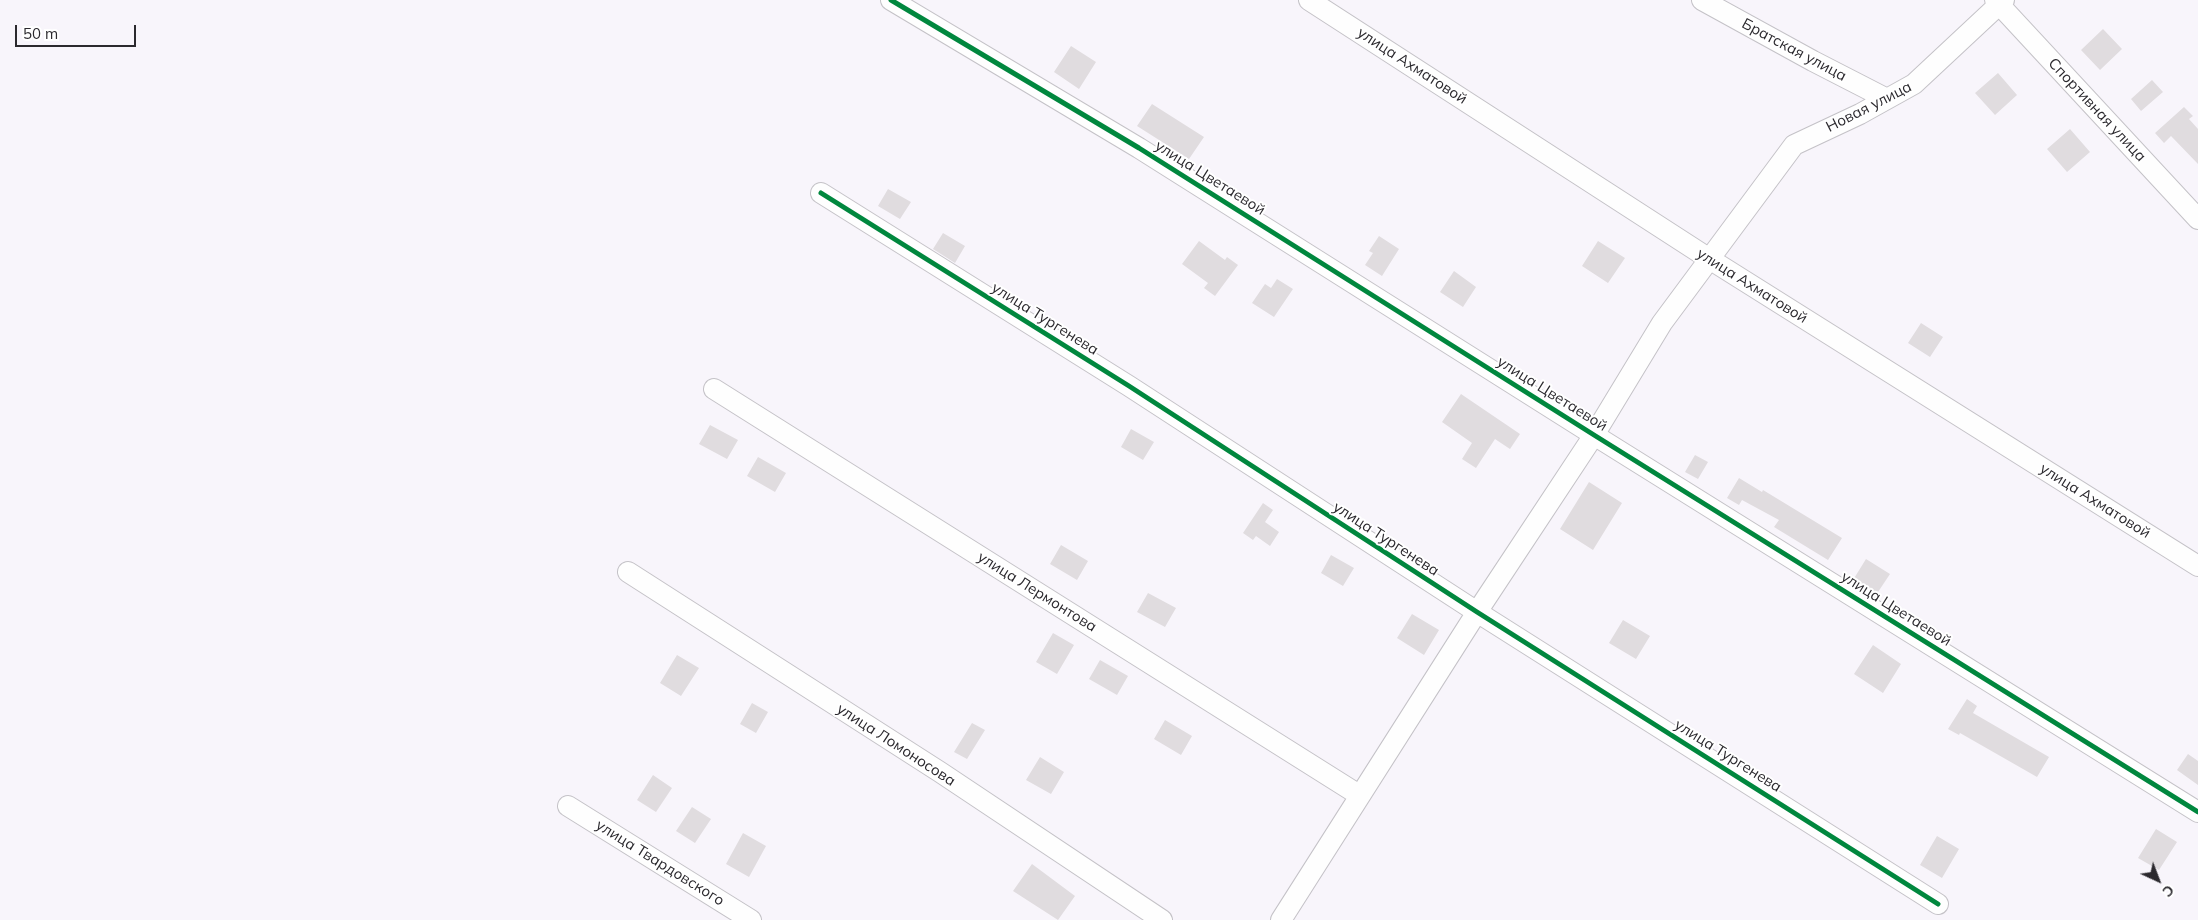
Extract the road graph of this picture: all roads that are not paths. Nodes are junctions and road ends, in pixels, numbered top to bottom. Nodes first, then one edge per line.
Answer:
1 (891, 0) edge
2 (1309, 0) edge
3 (1702, 0) edge
4 (2000, 2) edge
5 (1887, 99) junction
6 (821, 193) dead end
7 (2198, 219) edge
8 (1708, 258) junction
9 (714, 389) dead end
10 (1594, 435) junction
11 (2198, 566) edge
12 (628, 572) dead end
13 (1477, 612) junction
14 (1359, 795) junction
15 (568, 806) dead end
16 (2198, 812) edge
17 (1938, 904) dead end
18 (751, 920) edge
19 (1162, 920) edge
20 (1281, 920) edge

1 - 10 street, улица Цветаевой
2 - 8 street, улица Ахматовой
3 - 5 street, Братская улица
4 - 5 street, Новая улица
4 - 7 street, Спортивная улица
5 - 8 street, Новая улица
6 - 13 street, улица Тургенева
8 - 10 street
8 - 11 street, улица Ахматовой
9 - 14 street, улица Лермонтова
10 - 13 street
10 - 16 street, улица Цветаевой
12 - 19 street, улица Ломоносова
13 - 14 street
13 - 17 street, улица Тургенева
14 - 20 street
15 - 18 street, улица Твардовского

